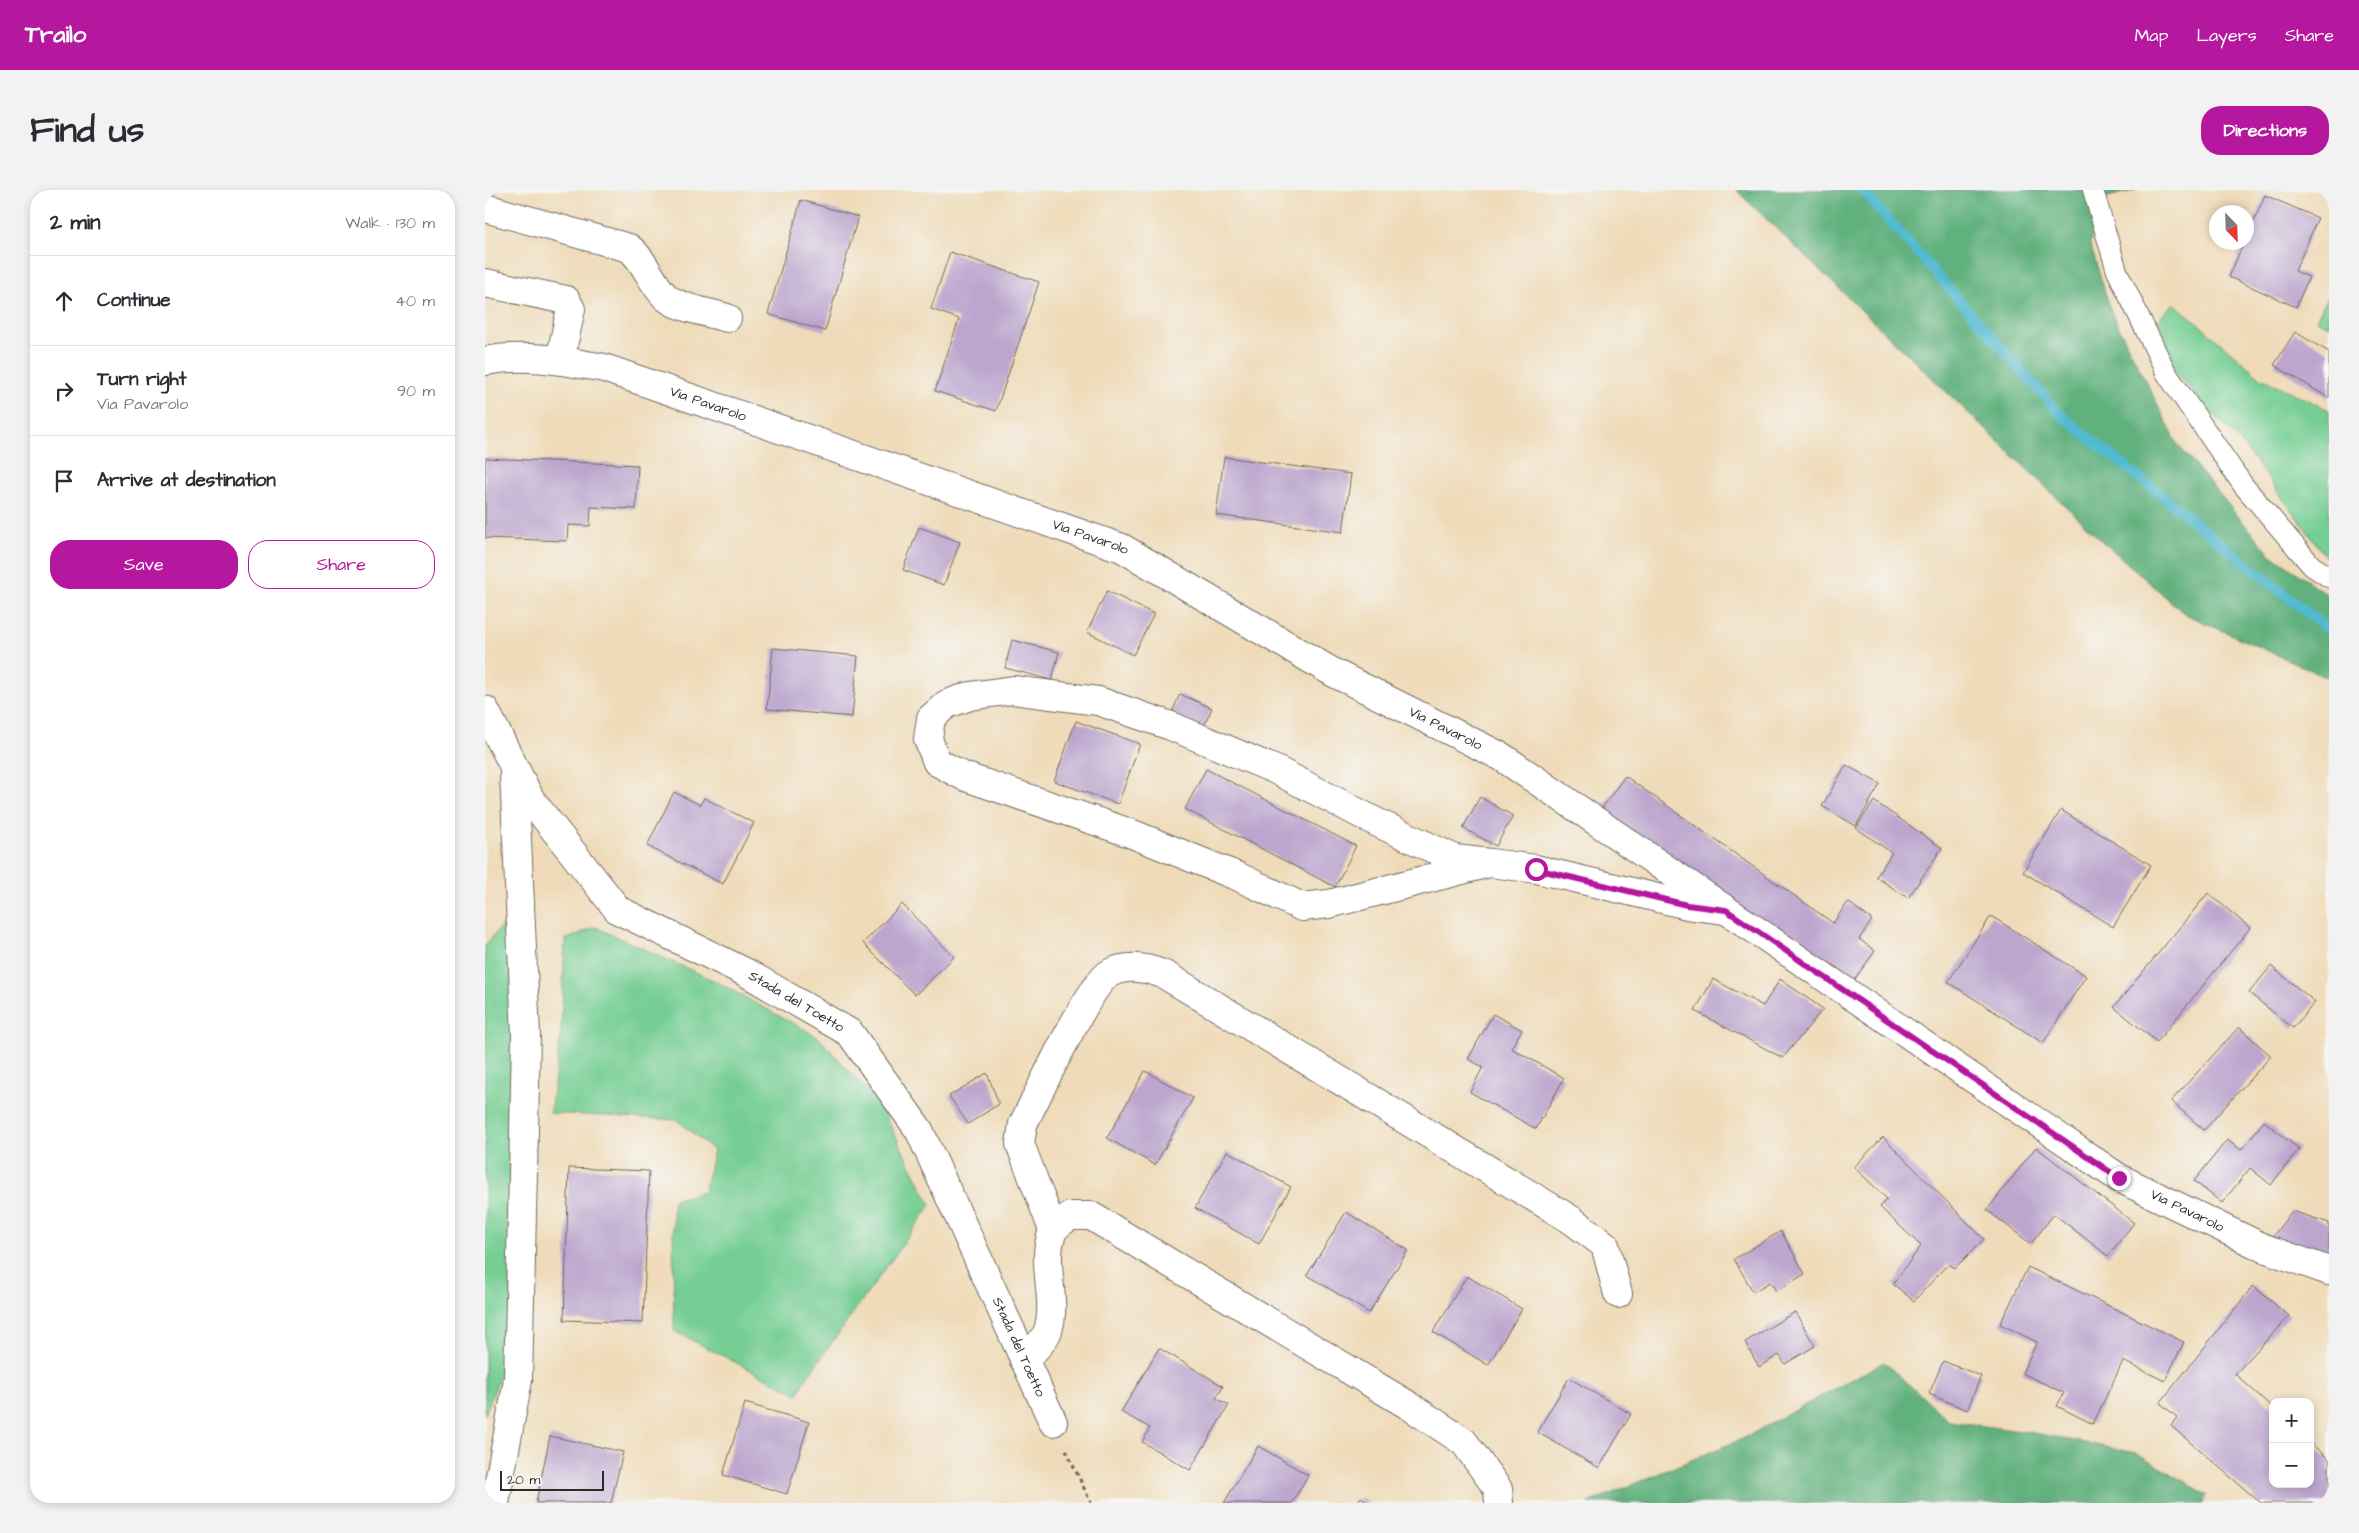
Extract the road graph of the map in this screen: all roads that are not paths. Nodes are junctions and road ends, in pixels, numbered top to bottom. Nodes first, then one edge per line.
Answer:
1 (2093, 190) edge
2 (485, 208) edge
3 (485, 283) edge
4 (727, 318) dead end
5 (485, 360) edge
6 (560, 360) junction
7 (2329, 577) edge
8 (485, 710) edge
9 (513, 765) junction
10 (1489, 863) junction
11 (1726, 910) junction
12 (1053, 1230) junction
13 (2329, 1271) edge
14 (1618, 1294) dead end
15 (1024, 1360) junction
16 (1053, 1422) road end
17 (495, 1503) edge
18 (1499, 1503) edge

1 - 7 lane
2 - 4 street
3 - 6 street
5 - 6 street, Via Pavarolo
6 - 11 street, Via Pavarolo
8 - 9 street, Stada del Toetto
9 - 15 street, Stada del Toetto
9 - 17 street
10 - 10 street
10 - 11 street
11 - 13 street, Via Pavarolo
12 - 14 street
12 - 15 street
12 - 18 street
15 - 16 street, Stada del Toetto

